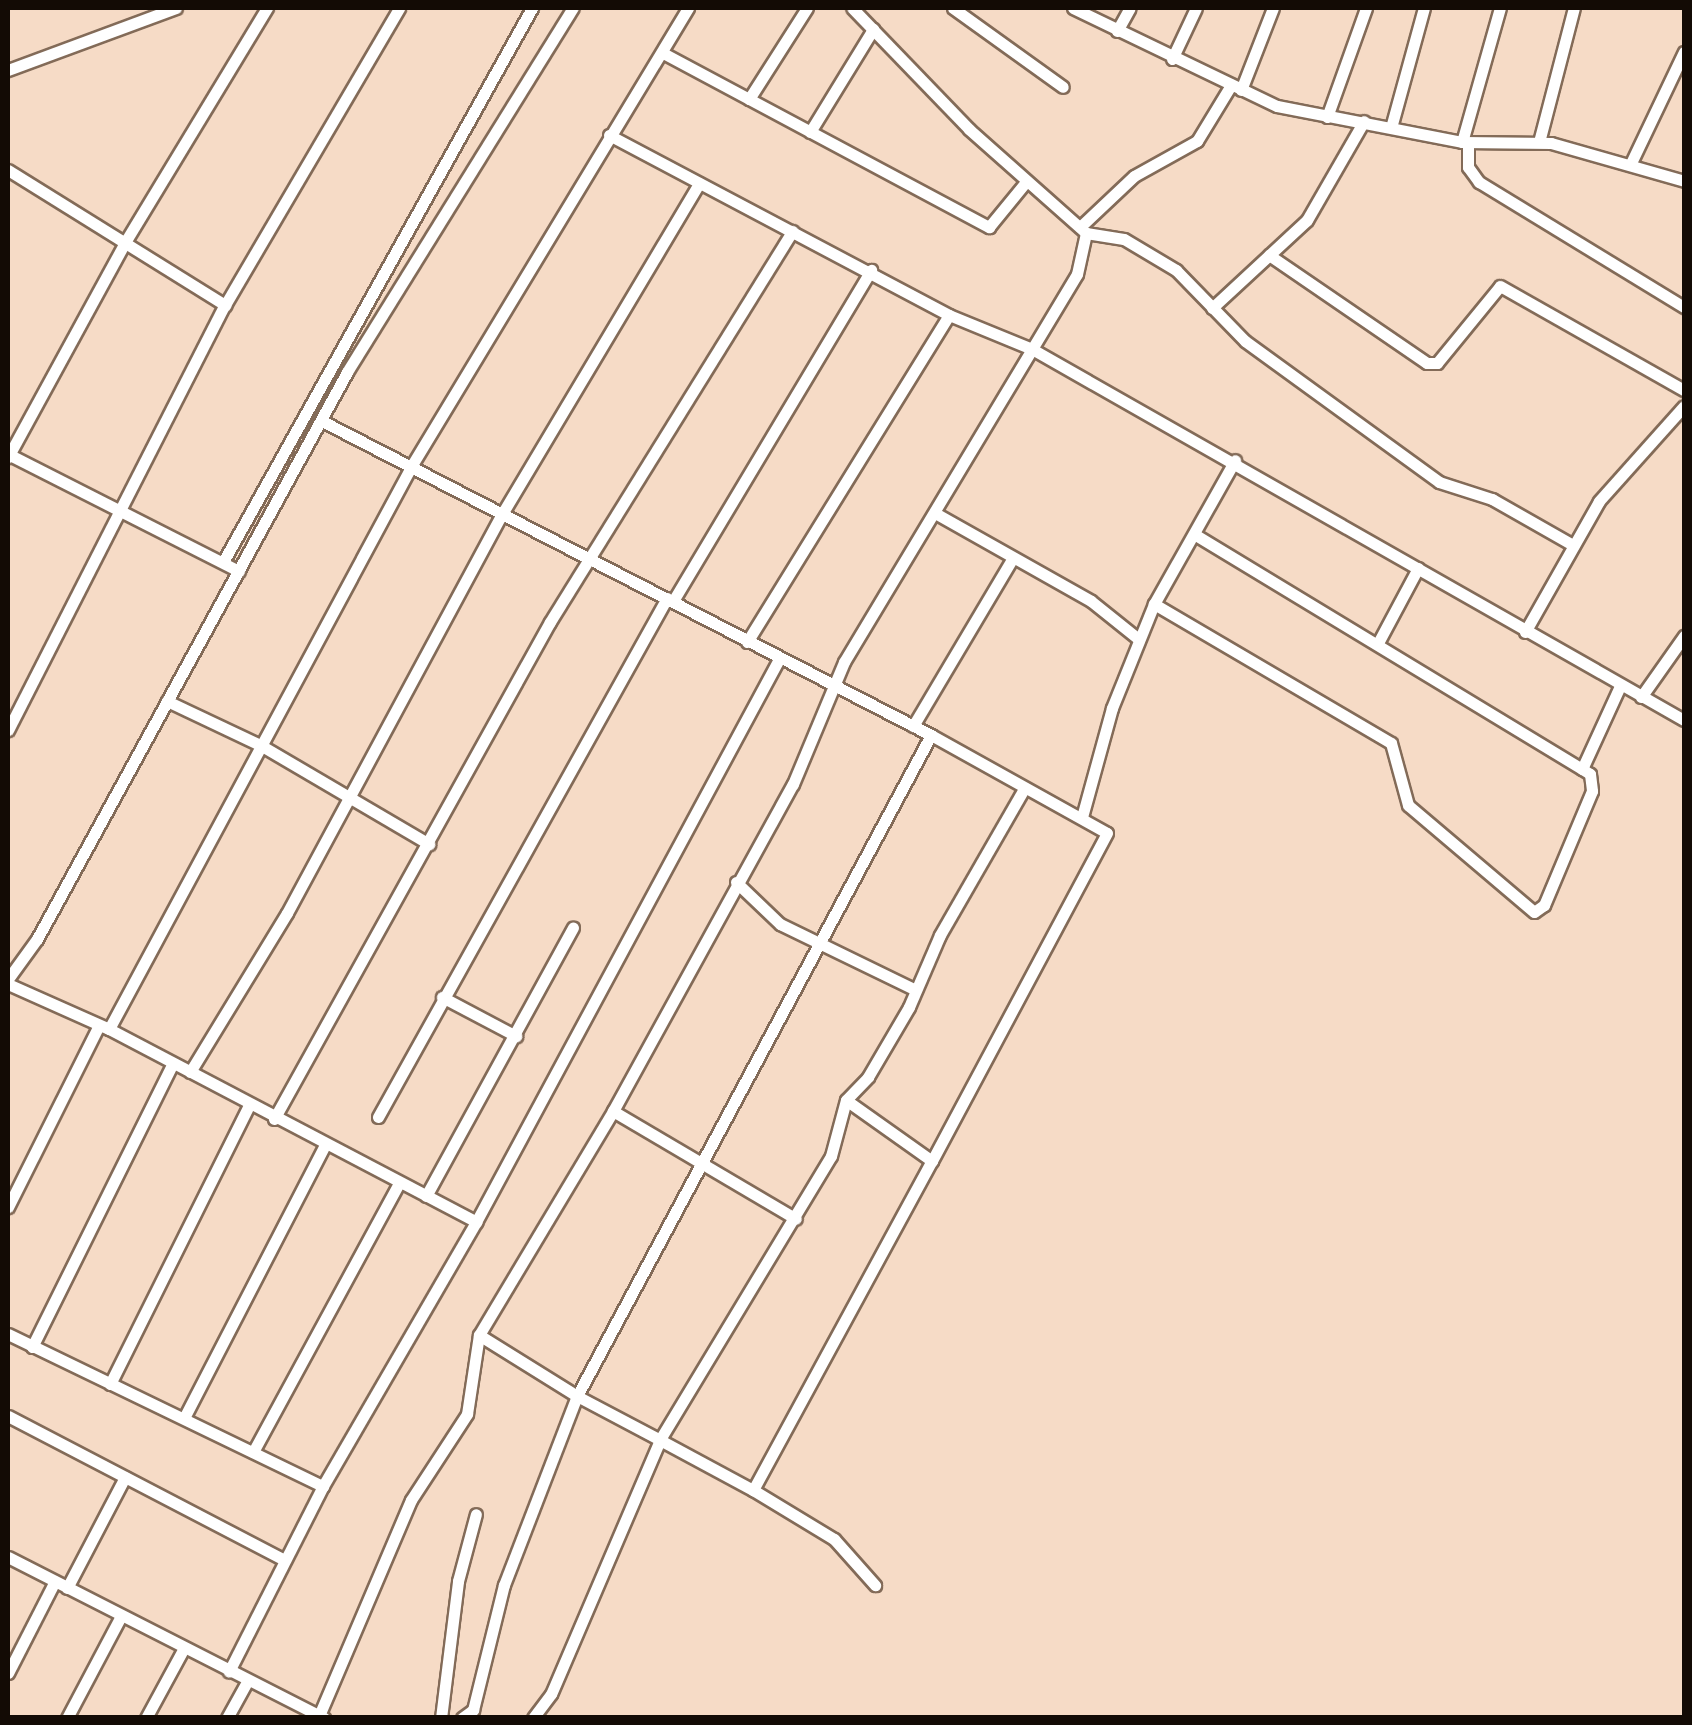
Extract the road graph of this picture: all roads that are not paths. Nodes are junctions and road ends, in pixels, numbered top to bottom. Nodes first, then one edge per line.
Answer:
1 (176, 8) edge
2 (268, 8) edge
3 (400, 8) edge
4 (532, 8) edge
5 (574, 8) edge
6 (688, 8) edge
7 (807, 8) edge
8 (852, 8) edge
9 (953, 8) edge
10 (1073, 8) edge
11 (1130, 8) edge
12 (1196, 8) edge
13 (1273, 8) edge
14 (1366, 8) edge
15 (1424, 8) edge
16 (1500, 8) edge
17 (1574, 8) edge
18 (873, 29) junction
19 (1117, 31) junction
20 (663, 52) junction
21 (1684, 52) edge
22 (1172, 59) junction
23 (8, 70) edge
24 (1063, 87) dead end
25 (1236, 88) junction
26 (748, 99) junction
27 (1327, 118) junction
28 (1364, 122) junction
29 (1392, 124) junction
30 (810, 132) junction
31 (610, 135) junction
32 (1465, 142) junction
33 (1540, 142) junction
34 (1631, 164) junction
35 (8, 170) edge
36 (1684, 181) edge
37 (1025, 182) junction
38 (699, 183) junction
39 (1083, 230) junction
40 (792, 231) junction
41 (124, 244) junction
42 (1269, 255) junction
43 (870, 270) junction
44 (226, 305) junction
45 (1684, 307) edge
46 (1212, 308) junction
47 (950, 315) junction
48 (1032, 350) junction
49 (1684, 390) edge
50 (1684, 406) edge
51 (322, 421) junction
52 (8, 455) edge
53 (1235, 460) junction
54 (412, 465) junction
55 (122, 511) junction
56 (935, 513) junction
57 (502, 514) junction
58 (1194, 534) junction
59 (1573, 545) junction
60 (588, 559) junction
61 (1012, 559) junction
62 (223, 562) junction
63 (1418, 568) junction
64 (239, 571) junction
65 (670, 599) junction
66 (1154, 604) junction
67 (1525, 632) junction
68 (1684, 636) edge
69 (1136, 637) junction
70 (746, 642) junction
71 (1378, 643) junction
72 (778, 661) junction
73 (1620, 686) junction
74 (831, 689) junction
75 (1641, 697) junction
76 (166, 702) junction
77 (1684, 720) edge
78 (913, 726) junction
79 (8, 730) edge
80 (931, 735) junction
81 (262, 746) junction
82 (1582, 769) junction
83 (1024, 789) junction
84 (350, 798) junction
85 (1082, 817) junction
86 (430, 844) junction
87 (736, 882) junction
88 (573, 928) dead end
89 (821, 946) junction
90 (8, 982) edge
91 (914, 990) junction
92 (442, 998) junction
93 (104, 1027) junction
94 (516, 1036) junction
95 (174, 1064) junction
96 (190, 1072) junction
97 (846, 1100) junction
98 (248, 1107) junction
99 (612, 1111) junction
100 (378, 1117) dead end
101 (274, 1119) junction
102 (325, 1145) junction
103 (932, 1161) junction
104 (703, 1163) junction
105 (399, 1183) junction
106 (426, 1196) junction
107 (8, 1207) edge
108 (796, 1218) junction
109 (476, 1222) junction
110 (8, 1334) edge
111 (479, 1336) junction
112 (32, 1347) junction
113 (110, 1384) junction
114 (576, 1396) junction
115 (8, 1416) edge
116 (184, 1418) junction
117 (660, 1440) junction
118 (253, 1452) junction
119 (124, 1477) junction
120 (323, 1486) junction
121 (754, 1490) junction
122 (476, 1514) dead end
123 (8, 1557) edge
124 (286, 1560) junction
125 (55, 1581) junction
126 (875, 1585) dead end
127 (67, 1588) junction
128 (121, 1616) junction
129 (184, 1648) junction
130 (229, 1671) junction
131 (8, 1673) edge
132 (248, 1680) junction
133 (320, 1717) edge
134 (68, 1718) edge
135 (146, 1718) edge
136 (227, 1718) edge
137 (441, 1718) edge
138 (462, 1718) edge
139 (532, 1718) edge

1 - 23 street
2 - 41 street
3 - 44 street
4 - 62 street
5 - 51 street
6 - 20 street
7 - 26 street
8 - 18 street
9 - 24 street
10 - 19 street
11 - 19 street
12 - 22 street
13 - 25 street
14 - 27 street
15 - 29 street
16 - 32 street
17 - 33 street
18 - 30 street
18 - 37 street
19 - 22 street
20 - 26 street
20 - 31 street
21 - 34 street
22 - 25 street
25 - 27 street
25 - 39 street
26 - 30 street
27 - 28 street
28 - 29 street
28 - 42 street
29 - 32 street
30 - 37 street
31 - 38 street
31 - 54 street
32 - 33 street
32 - 45 street
33 - 34 street
34 - 36 street
35 - 41 street
37 - 39 street
38 - 40 street
38 - 57 street
39 - 46 street
39 - 48 street
40 - 43 street
40 - 60 street
41 - 44 street
41 - 52 street
42 - 46 street
42 - 49 street
43 - 47 street
43 - 65 street
44 - 55 street
46 - 59 street
47 - 48 street
47 - 70 street
48 - 53 street
48 - 56 street
50 - 59 street
51 - 54 street
51 - 64 street
52 - 55 street
53 - 58 street
53 - 63 street
54 - 57 street
54 - 81 street
55 - 62 street
55 - 79 street
56 - 61 street
56 - 74 street
57 - 60 street
57 - 84 street
58 - 66 street
58 - 71 street
59 - 67 street
60 - 65 street
60 - 86 street
61 - 69 street
61 - 78 street
62 - 64 street
63 - 67 street
63 - 71 street
64 - 76 street
65 - 70 street
65 - 92 street
66 - 69 street
66 - 82 street
67 - 73 street
68 - 75 street
69 - 85 street
70 - 72 street
71 - 82 street
72 - 74 street
72 - 109 street
73 - 75 street
73 - 82 street
74 - 78 street
74 - 87 street
75 - 77 street
76 - 81 street
76 - 90 street
78 - 80 street
80 - 83 street
80 - 89 street
81 - 84 street
81 - 93 street
83 - 85 street
83 - 91 street
84 - 86 street
84 - 96 street
85 - 103 street
86 - 101 street
87 - 89 street
87 - 99 street
88 - 94 street
89 - 91 street
89 - 104 street
90 - 93 street
91 - 97 street
92 - 94 street
92 - 100 street
93 - 95 street
93 - 107 street
94 - 106 street
95 - 96 street
95 - 112 street
96 - 98 street
97 - 103 street
97 - 108 street
98 - 101 street
98 - 113 street
99 - 104 street
99 - 111 street
101 - 102 street
102 - 105 street
102 - 116 street
103 - 121 street
104 - 108 street
104 - 114 street
105 - 106 street
105 - 118 street
106 - 109 street
108 - 117 street
109 - 120 street
110 - 112 street
111 - 114 street
111 - 133 street
112 - 113 street
113 - 116 street
114 - 117 street
114 - 138 street
115 - 119 street
116 - 118 street
117 - 121 street
117 - 139 street
118 - 120 street
119 - 124 street
119 - 127 street
120 - 124 street
121 - 126 street
122 - 137 street
123 - 125 street
124 - 130 street
125 - 127 street
125 - 131 street
127 - 128 street
128 - 129 street
128 - 134 street
129 - 130 street
129 - 135 street
130 - 132 street
132 - 133 street
132 - 136 street

